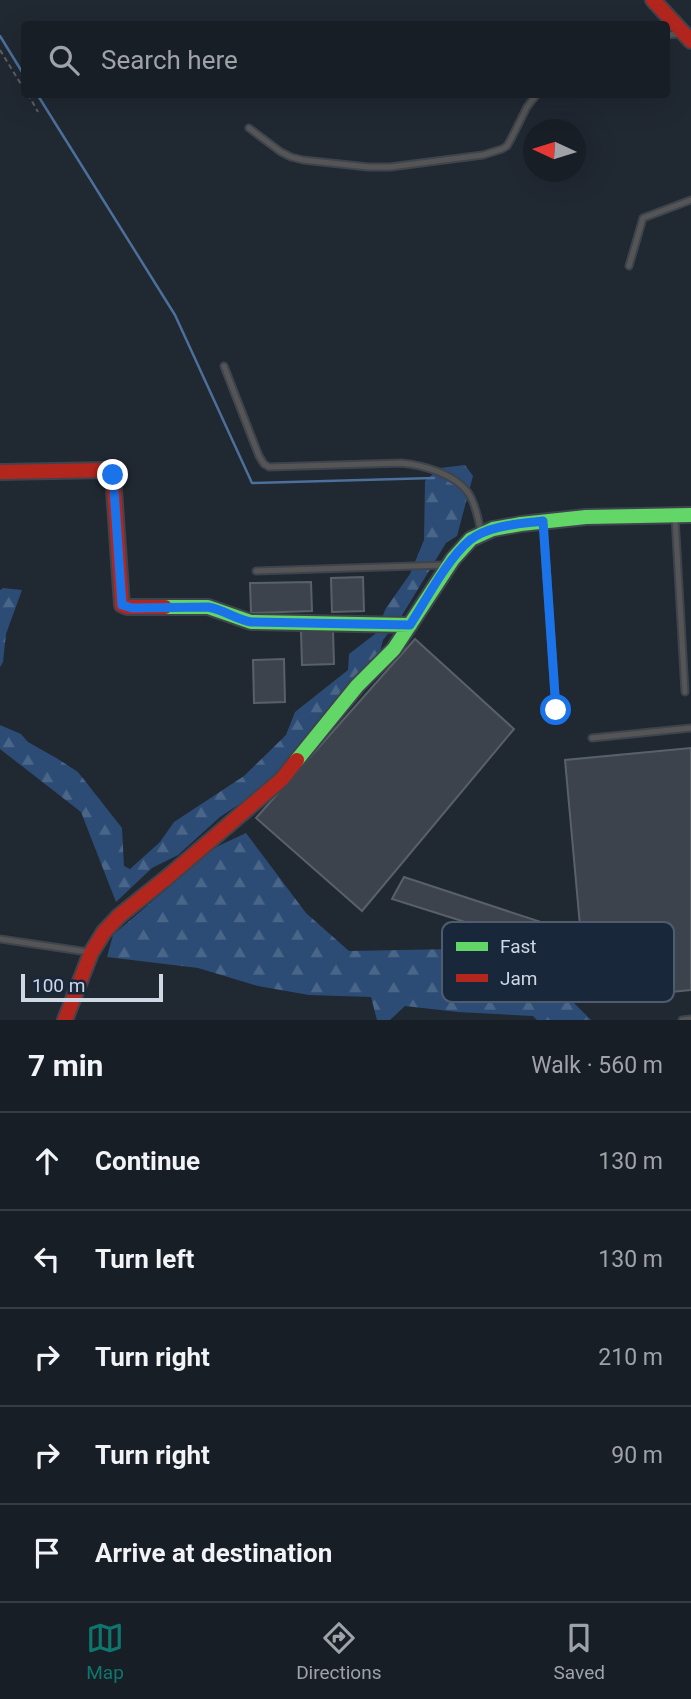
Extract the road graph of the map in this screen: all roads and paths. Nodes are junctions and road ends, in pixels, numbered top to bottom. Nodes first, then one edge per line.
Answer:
1 (653, 0) edge
2 (687, 38) edge
3 (0, 50) edge
4 (21, 84) edge
5 (30, 98) edge
6 (534, 98) edge
7 (38, 112) dead end
8 (249, 128) dead end
9 (691, 201) edge
10 (629, 266) dead end
11 (224, 366) dead end
12 (0, 472) edge
13 (675, 515) junction
14 (691, 515) edge
15 (543, 521) junction
16 (482, 534) junction
17 (449, 565) junction
18 (256, 571) dead end
19 (410, 625) junction
20 (685, 692) dead end
21 (556, 710) dead end
22 (691, 728) edge
23 (592, 738) dead end
24 (0, 939) edge
25 (91, 953) junction
26 (691, 1019) edge
27 (65, 1020) edge
28 (682, 1020) edge

1 - 2 street
3 - 4 path
5 - 7 path
6 - 8 lane
9 - 10 lane
11 - 16 lane
12 - 19 street
13 - 14 street
13 - 15 street
13 - 20 lane
15 - 16 street
15 - 21 lane
16 - 17 street
17 - 18 lane
17 - 19 street
19 - 25 street
22 - 23 lane
24 - 25 lane
25 - 27 street
26 - 28 lane

